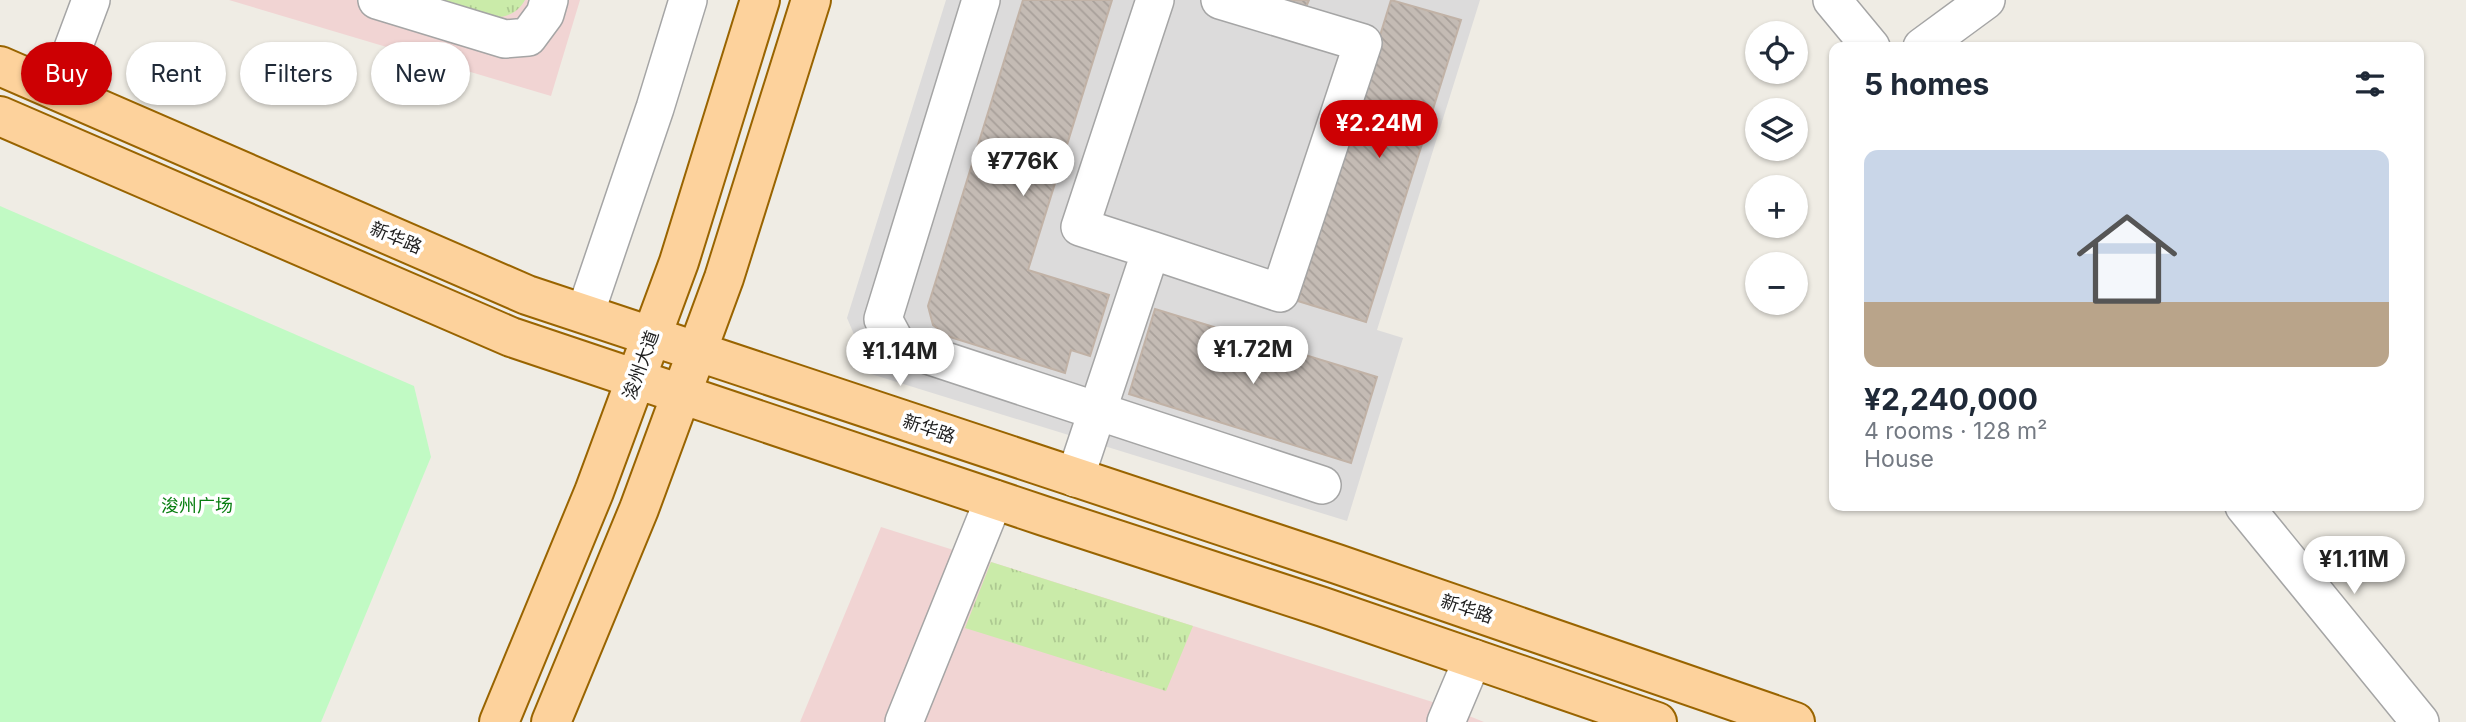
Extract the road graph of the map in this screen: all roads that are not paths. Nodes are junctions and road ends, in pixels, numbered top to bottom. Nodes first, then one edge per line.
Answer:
1 (91, 0) edge
2 (377, 0) edge
3 (549, 0) edge
4 (688, 0) edge
5 (760, 0) edge
6 (811, 0) edge
7 (981, 0) edge
8 (1155, 0) edge
9 (1220, 0) edge
10 (1832, 0) edge
11 (1986, 0) edge
12 (75, 42) edge
13 (1867, 42) edge
14 (1929, 42) edge
15 (0, 66) edge
16 (21, 75) edge
17 (89, 105) edge
18 (0, 116) edge
19 (1151, 250) junction
20 (585, 314) junction
21 (652, 336) junction
22 (697, 351) junction
23 (636, 379) junction
24 (681, 394) junction
25 (1097, 412) junction
26 (1075, 478) junction
27 (1322, 485) dead end
28 (994, 499) junction
29 (2248, 511) edge
30 (1473, 658) junction
31 (499, 722) edge
32 (551, 722) edge
33 (904, 722) edge
34 (1446, 722) edge
35 (1657, 722) edge
36 (1795, 722) edge
37 (2420, 722) edge

1 - 12 street
2 - 3 street
4 - 20 street
5 - 21 main road, 浚州大道
6 - 22 main road
7 - 25 street
8 - 19 street
9 - 19 street
10 - 13 street
11 - 14 street
15 - 16 main road, 新华路
17 - 20 main road, 新华路
18 - 23 main road
19 - 25 street
20 - 21 main road, 新华路
21 - 22 main road, 新华路
21 - 23 main road, 浚州大道
22 - 24 main road
22 - 26 main road, 新华路
23 - 24 main road
23 - 31 main road, 浚州大道
24 - 28 main road
24 - 32 main road
25 - 26 street
25 - 27 street
26 - 36 main road, 新华路
28 - 30 main road
28 - 33 street
29 - 37 street
30 - 34 street
30 - 35 main road

